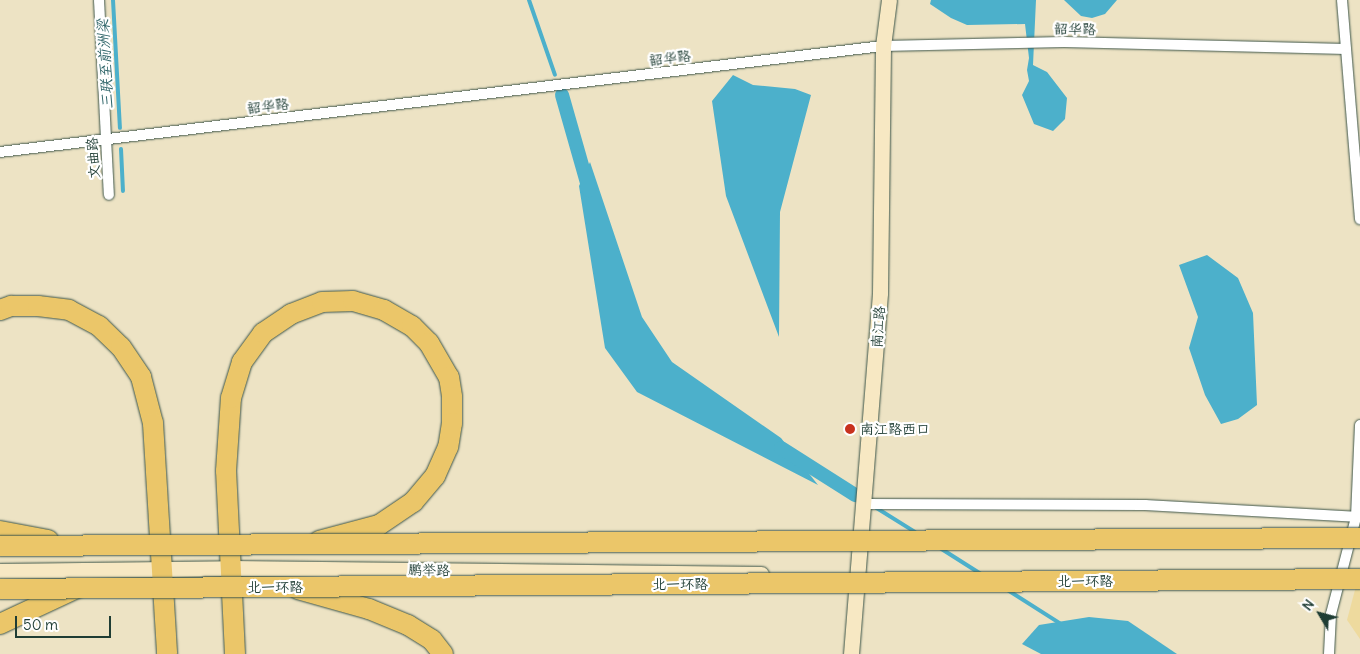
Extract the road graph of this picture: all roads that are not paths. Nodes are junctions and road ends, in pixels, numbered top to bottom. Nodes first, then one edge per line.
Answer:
1 (99, 0) edge
2 (889, 0) edge
3 (1342, 0) edge
4 (883, 46) junction
5 (1346, 49) junction
6 (106, 140) junction
7 (0, 152) edge
8 (109, 195) dead end
9 (1360, 219) edge
10 (0, 310) edge
11 (1360, 425) edge
12 (865, 504) junction
13 (1358, 517) edge
14 (0, 531) edge
15 (1360, 538) edge
16 (312, 543) junction
17 (74, 544) junction
18 (0, 546) edge
19 (231, 568) junction
20 (161, 569) junction
21 (0, 571) edge
22 (858, 575) junction
23 (1360, 579) edge
24 (289, 587) junction
25 (77, 588) junction
26 (0, 589) edge
27 (0, 624) edge
28 (167, 654) edge
29 (235, 654) edge
30 (443, 654) edge
31 (851, 654) edge
32 (1329, 654) edge

1 - 6 street, 文曲路
2 - 4 street, 南江路
3 - 5 street
4 - 5 street, 韶华路
4 - 6 street, 韶华路
4 - 12 street, 南江路
5 - 9 street
6 - 7 street, 韶华路
6 - 8 street, 文曲路
10 - 20 highway
11 - 13 street
12 - 13 street
12 - 22 street, 南江路
13 - 32 street
14 - 17 highway
15 - 16 highway, bridge
16 - 17 highway, bridge
16 - 19 highway
17 - 18 highway, bridge
19 - 20 street, 鹏举路
19 - 22 street, 鹏举路
19 - 29 highway
20 - 21 street, 鹏举路
20 - 28 highway
22 - 31 street, 南江路
23 - 24 highway, 北一环路, bridge
24 - 25 highway, 北一环路, bridge
24 - 30 highway, bridge
25 - 26 highway, 北一环路, bridge
25 - 27 highway

